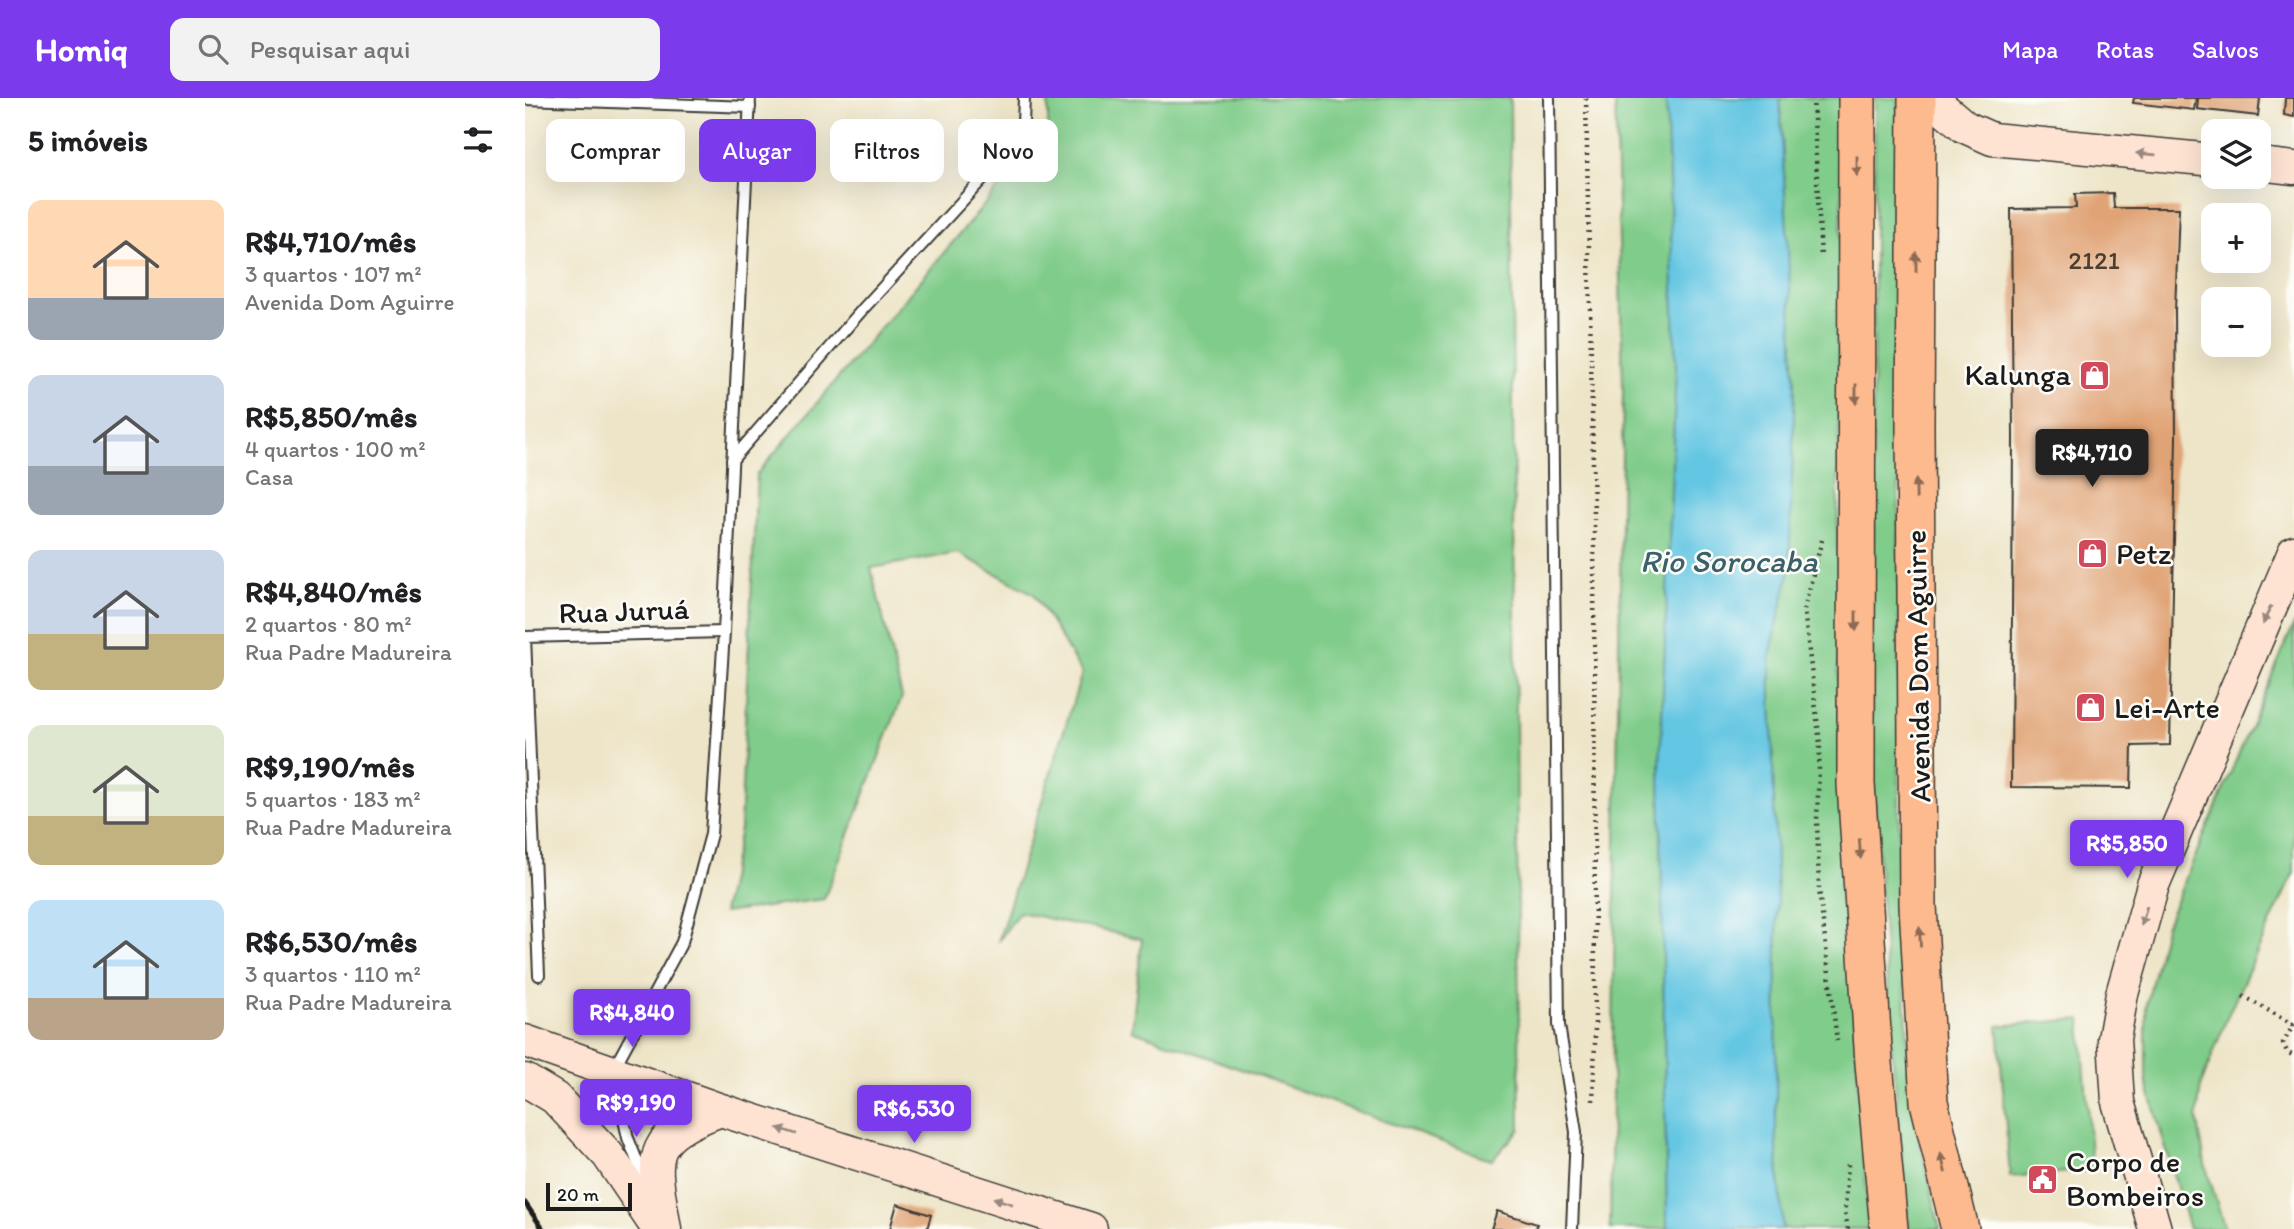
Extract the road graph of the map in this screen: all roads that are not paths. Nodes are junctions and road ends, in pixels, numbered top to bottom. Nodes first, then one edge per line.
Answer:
1 (1024, 98) edge
2 (1549, 98) edge
3 (1857, 98) edge
4 (1917, 98) edge
5 (1931, 98) edge
6 (525, 99) edge
7 (750, 102) edge
8 (2201, 159) edge
9 (2271, 165) edge
10 (2294, 168) edge
11 (732, 460) junction
12 (2294, 552) edge
13 (725, 632) junction
14 (539, 975) dead end
15 (525, 1041) edge
16 (613, 1070) junction
17 (525, 1080) edge
18 (722, 1110) junction
19 (662, 1229) edge
20 (1091, 1229) edge
21 (1572, 1229) edge
22 (1889, 1229) edge
23 (1960, 1229) edge
24 (2155, 1229) edge

1 - 11 lane
2 - 21 lane
3 -> 22 highway, Avenida Dom Aguirre
23 -> 4 highway, Avenida Dom Aguirre
8 -> 5 main road
6 - 7 lane
7 - 11 lane
9 - 10 main road
11 - 13 lane
12 -> 24 main road
13 - 14 lane, Rua Juruá
13 - 16 lane
15 - 16 main road
16 - 18 main road
16 - 19 lane
17 - 19 main road
18 - 19 main road
20 -> 18 main road

